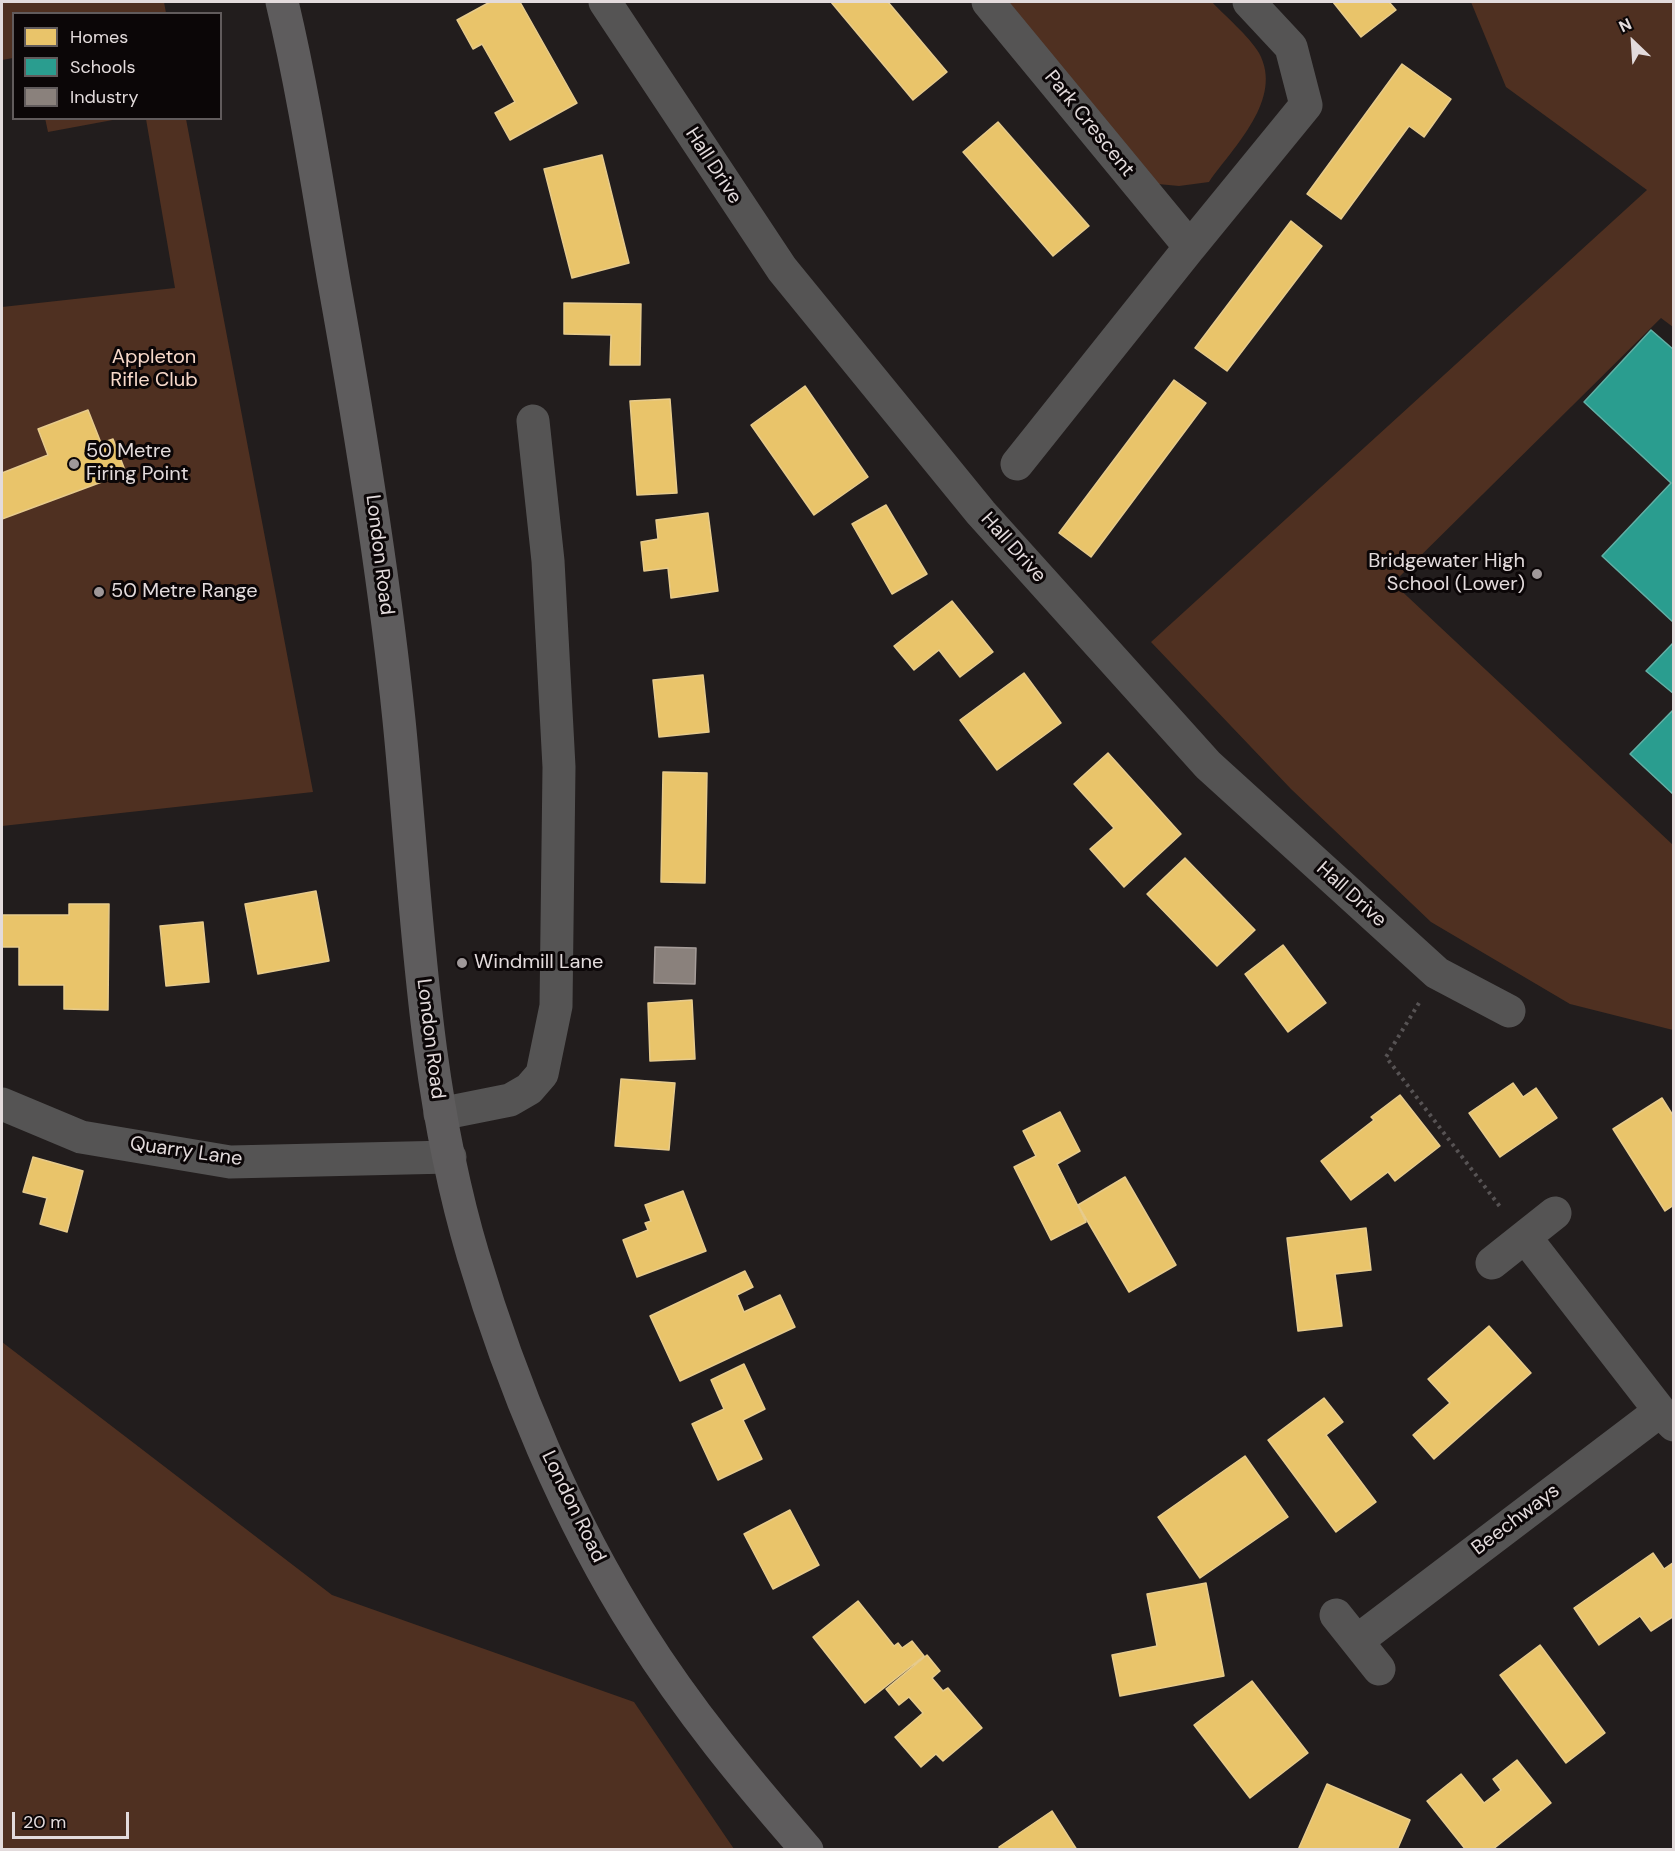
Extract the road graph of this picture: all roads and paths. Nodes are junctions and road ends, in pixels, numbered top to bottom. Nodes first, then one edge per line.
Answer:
1 (282, 2) edge
2 (605, 2) edge
3 (988, 2) edge
4 (1249, 2) edge
5 (1190, 247) junction
6 (533, 421) dead end
7 (1017, 464) dead end
8 (1437, 973) junction
9 (1509, 1011) dead end
10 (2, 1104) edge
11 (440, 1114) junction
12 (450, 1157) junction
13 (1555, 1214) dead end
14 (1525, 1237) junction
15 (1492, 1263) dead end
16 (1667, 1418) edge
17 (1336, 1615) dead end
18 (1357, 1641) junction
19 (1379, 1669) dead end
20 (807, 1850) edge

1 - 11 highway, London Road
2 - 8 street, Hall Drive
3 - 5 street, Park Crescent
4 - 5 street
5 - 7 street
6 - 11 street, London Road
8 - 9 street, Hall Drive
8 - 14 path
10 - 12 street, Quarry Lane
11 - 12 highway, London Road
12 - 20 highway, London Road
13 - 14 street
14 - 15 street
14 - 16 street
16 - 18 street, Beechways
17 - 18 street
18 - 19 street

